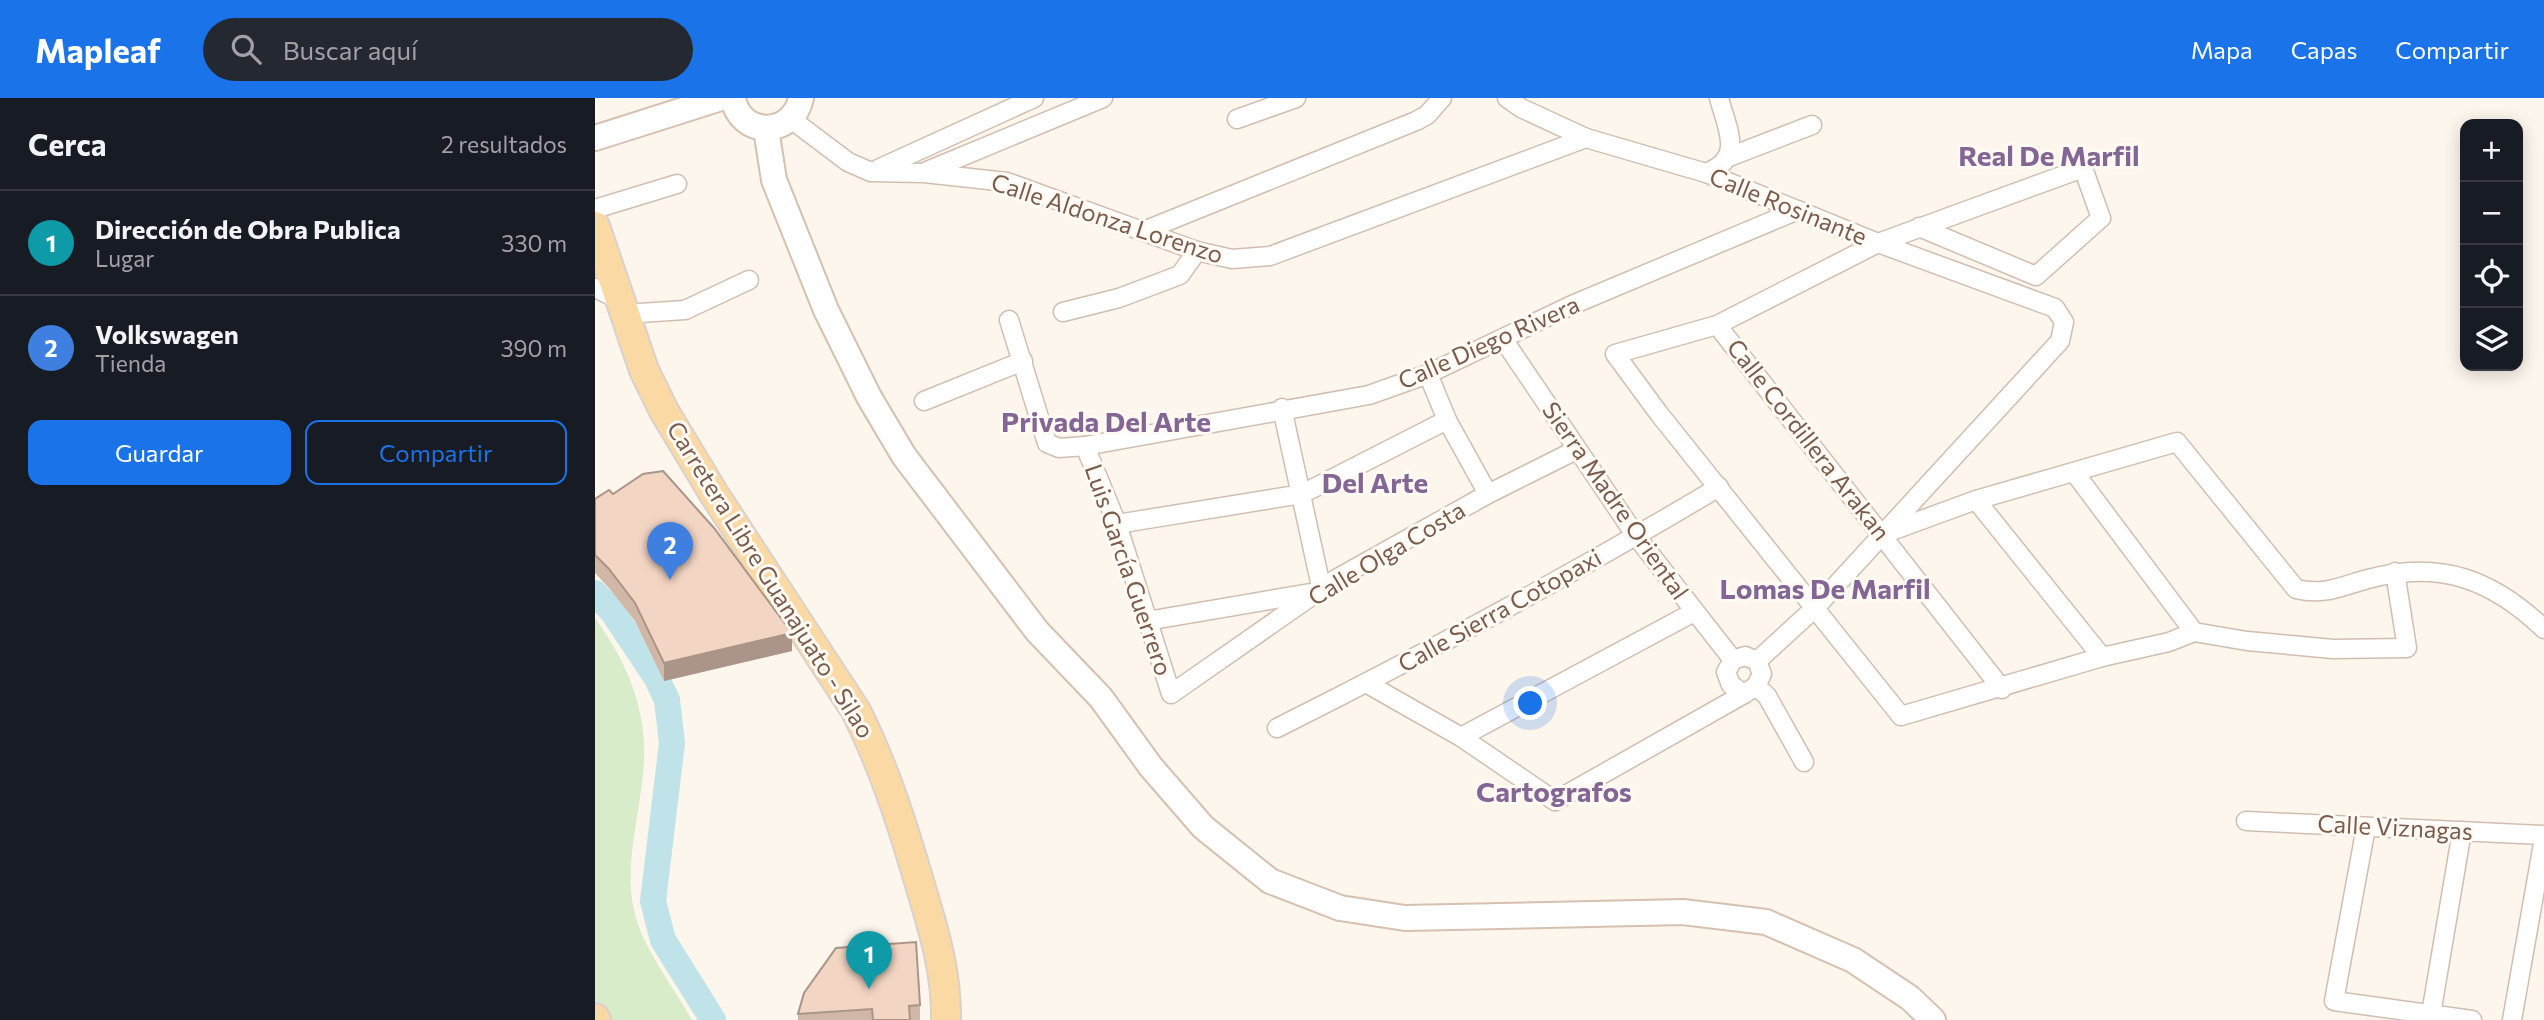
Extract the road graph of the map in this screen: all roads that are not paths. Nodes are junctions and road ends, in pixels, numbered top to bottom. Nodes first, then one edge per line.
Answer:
1 (721, 98) edge
2 (733, 98) edge
3 (1034, 98) edge
4 (1103, 98) edge
5 (1296, 98) edge
6 (1442, 98) edge
7 (1507, 98) edge
8 (1719, 98) edge
9 (796, 109) edge
10 (1237, 119) dead end
11 (1812, 125) dead end
12 (766, 129) junction
13 (595, 138) edge
14 (1586, 138) junction
15 (1729, 157) junction
16 (871, 172) junction
17 (924, 173) junction
18 (1706, 173) junction
19 (677, 184) dead end
20 (595, 209) edge
21 (1798, 210) junction
22 (595, 226) edge
23 (1919, 227) junction
24 (1146, 230) junction
25 (1878, 243) junction
26 (1197, 251) junction
27 (749, 280) dead end
28 (612, 300) edge
29 (1063, 312) dead end
30 (1009, 320) dead end
31 (1717, 325) junction
32 (1503, 339) junction
33 (1023, 361) junction
34 (1428, 374) junction
35 (924, 401) dead end
36 (1282, 408) junction
37 (1447, 420) junction
38 (1085, 446) junction
39 (1576, 450) junction
40 (2074, 472) junction
41 (1719, 486) junction
42 (1302, 494) junction
43 (1488, 494) junction
44 (1976, 500) junction
45 (1117, 524) junction
46 (1882, 534) junction
47 (1636, 536) junction
48 (2395, 572) junction
49 (1322, 591) junction
50 (1816, 607) junction
51 (1694, 612) junction
52 (1147, 621) junction
53 (2544, 629) edge
54 (2194, 632) junction
55 (2102, 657) junction
56 (1733, 660) junction
57 (1757, 661) junction
58 (1366, 683) junction
59 (2002, 689) junction
60 (1750, 690) junction
61 (1171, 694) joint
62 (1277, 728) dead end
63 (1461, 737) junction
64 (1804, 762) dead end
65 (2246, 821) dead end
66 (2366, 827) junction
67 (2462, 831) junction
68 (2544, 837) edge
69 (2431, 1014) junction
70 (946, 1020) edge
71 (1933, 1020) edge
72 (2472, 1020) edge
73 (2512, 1020) edge

1 - 13 street
2 - 12 street
3 - 16 street
4 - 17 street
5 - 10 street
6 - 24 street
7 - 14 street, Calle Rosinante
8 - 15 street
9 - 12 street
9 - 16 street, Calle Aldonza Lorenzo
11 - 15 street
12 - 71 street
14 - 18 street, Calle Rosinante
14 - 26 street, Calle Aldonza Lorenzo
15 - 18 street
16 - 17 street, Calle Aldonza Lorenzo
17 - 24 street, Calle Aldonza Lorenzo
18 - 21 street, Calle Rosinante
19 - 20 street
21 - 25 street, Calle Rosinante
21 - 32 street, Calle Diego Rivera
22 - 28 main road, Carretera Libre Guanajuato - Silao
23 - 23 street
23 - 25 street
24 - 26 street, Calle Aldonza Lorenzo
25 - 31 street
25 - 46 street, Calle Rosinante
26 - 29 street
27 - 28 street
28 - 70 main road, Carretera Libre Guanajuato - Silao
30 - 33 street, Calle Diego Rivera
31 - 41 street
31 - 46 street, Calle Cordillera Arakan
32 - 34 street, Calle Diego Rivera
32 - 39 street, Sierra Madre Oriental
33 - 35 street
33 - 38 street, Calle Diego Rivera
34 - 36 street, Calle Diego Rivera
34 - 37 street
36 - 38 street, Calle Diego Rivera
36 - 42 street
37 - 42 street
37 - 43 street
38 - 45 street, Luis García Guerrero
39 - 43 street, Calle Olga Costa
39 - 47 street, Sierra Madre Oriental
40 - 44 street
40 - 48 street
40 - 54 street
41 - 47 street, Calle Sierra Cotopaxi
41 - 50 street
42 - 45 street
42 - 49 street
43 - 49 street, Calle Olga Costa
44 - 46 street
44 - 55 street
45 - 52 street, Luis García Guerrero
46 - 50 street
46 - 59 street, Calle Cordillera Arakan
47 - 51 street, Sierra Madre Oriental
47 - 58 street, Calle Sierra Cotopaxi
48 - 53 street
48 - 54 street
49 - 52 street
49 - 61 street, Calle Olga Costa
50 - 57 street
50 - 59 street
51 - 56 street, Sierra Madre Oriental
51 - 63 street
52 - 61 street, Luis García Guerrero
54 - 55 street
55 - 59 street
56 - 57 street
56 - 60 street
57 - 60 street
58 - 62 street, Calle Sierra Cotopaxi
58 - 63 street
60 - 63 street
60 - 64 street
65 - 66 street, Calle Viznagas
66 - 67 street, Calle Viznagas
66 - 69 street
67 - 68 street, Calle Viznagas
67 - 69 street
68 - 73 street
69 - 72 street

